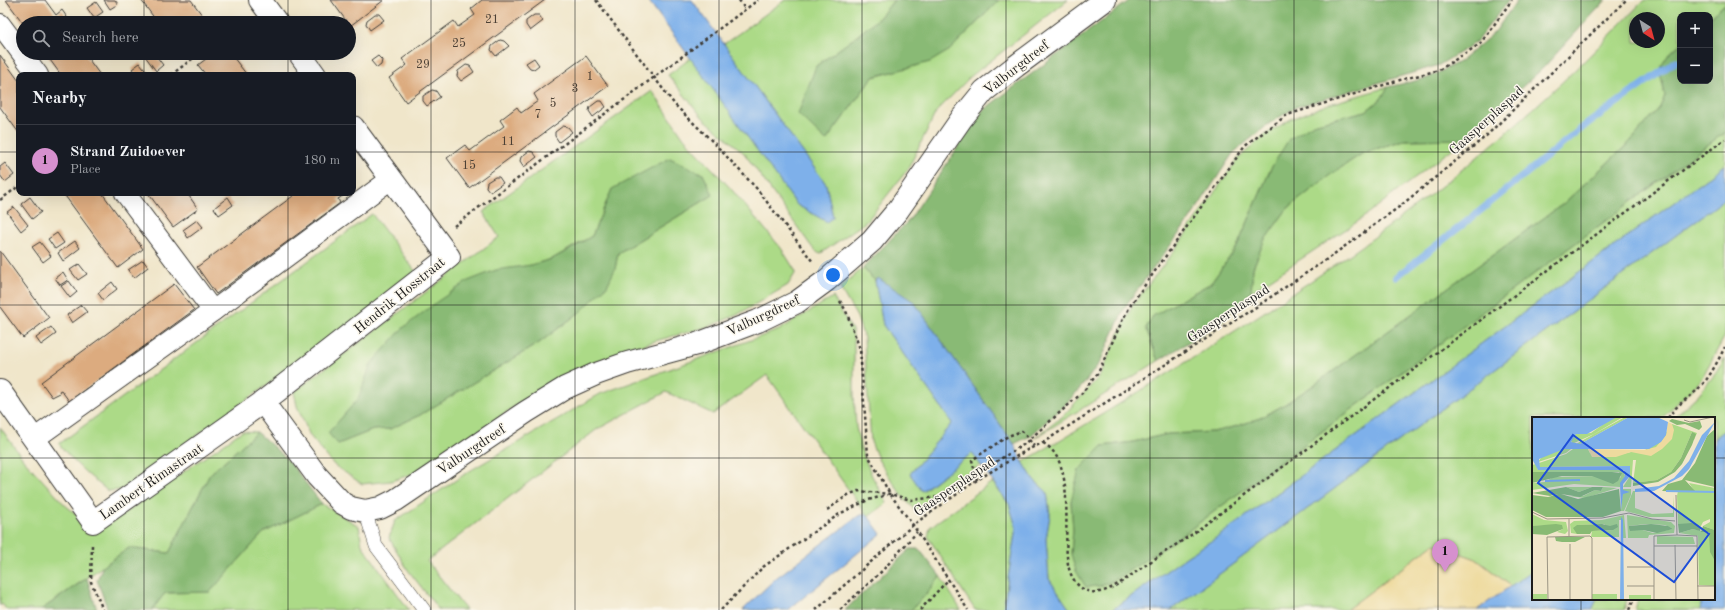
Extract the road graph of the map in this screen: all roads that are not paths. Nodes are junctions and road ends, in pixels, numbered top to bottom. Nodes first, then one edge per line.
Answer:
1 (1105, 0) edge
2 (265, 2) edge
3 (273, 16) edge
4 (0, 24) edge
5 (16, 45) edge
6 (27, 60) edge
7 (304, 60) edge
8 (36, 72) edge
9 (313, 72) edge
10 (356, 131) edge
11 (391, 179) junction
12 (127, 196) edge
13 (213, 310) junction
14 (0, 392) edge
15 (263, 402) junction
16 (34, 439) junction
17 (365, 511) junction
18 (424, 610) edge

1 - 17 street, Valburgdreef
2 - 3 street
4 - 5 street
6 - 8 street
7 - 9 street
10 - 11 street, Hendrik Hosstraat
11 - 13 street
11 - 15 street, Hendrik Hosstraat
12 - 13 street
13 - 16 street
14 - 16 street, Lambert Rimastraat
15 - 16 street, Lambert Rimastraat
15 - 17 street
17 - 18 lane

